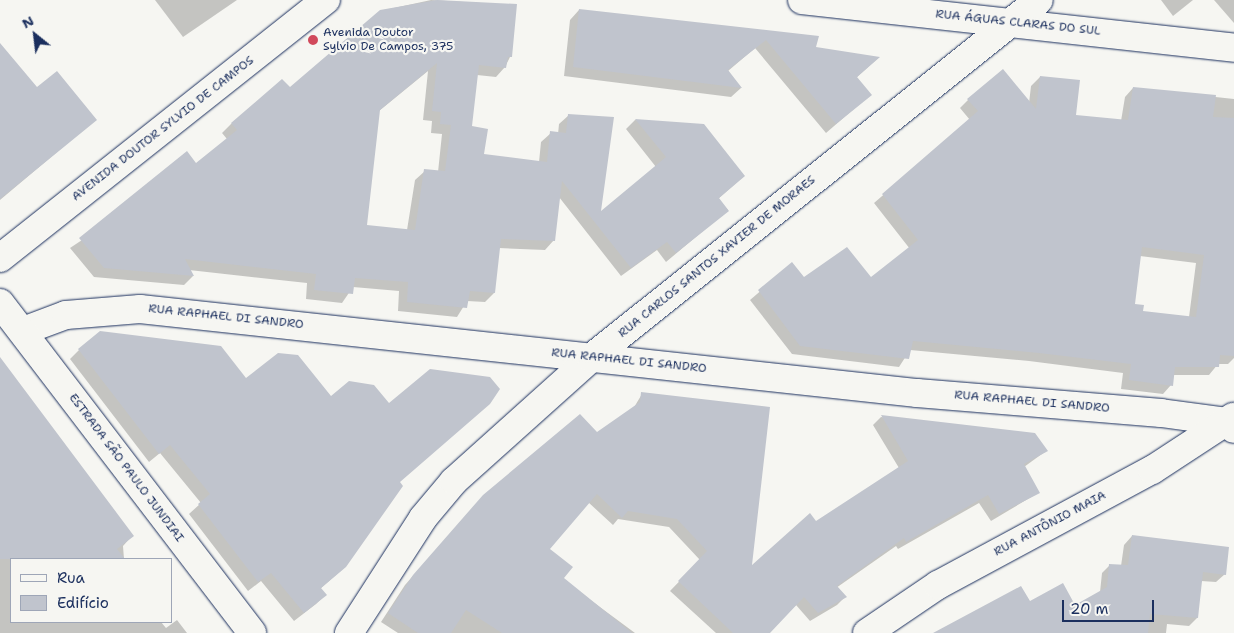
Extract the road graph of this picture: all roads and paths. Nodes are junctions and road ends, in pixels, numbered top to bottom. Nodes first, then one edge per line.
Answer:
1 (326, 0) edge
2 (802, 0) edge
3 (1038, 0) edge
4 (1012, 22) junction
5 (1234, 48) edge
6 (0, 258) edge
7 (0, 303) edge
8 (23, 331) junction
9 (591, 358) junction
10 (1232, 423) edge
11 (252, 633) edge
12 (350, 633) edge
13 (867, 633) edge

1 - 6 street, AVENIDA DOUTOR SYLVIO DE CAMPOS
2 - 4 street, RUA ÁGUAS CLARAS DO SUL
3 - 4 street, RUA CARLOS SANTOS XAVIER DE MORAES
4 - 5 street, RUA ÁGUAS CLARAS DO SUL
4 - 9 street, RUA CARLOS SANTOS XAVIER DE MORAES
7 - 8 street, ESTRADA SÃO PAULO JUNDIAI
8 - 9 street, RUA RAPHAEL DI SANDRO
8 - 11 street, ESTRADA SÃO PAULO JUNDIAI
9 - 10 street, RUA RAPHAEL DI SANDRO
9 - 12 street, RUA CARLOS SANTOS XAVIER DE MORAES
10 - 13 street, RUA ANTÔNIO MAIA

